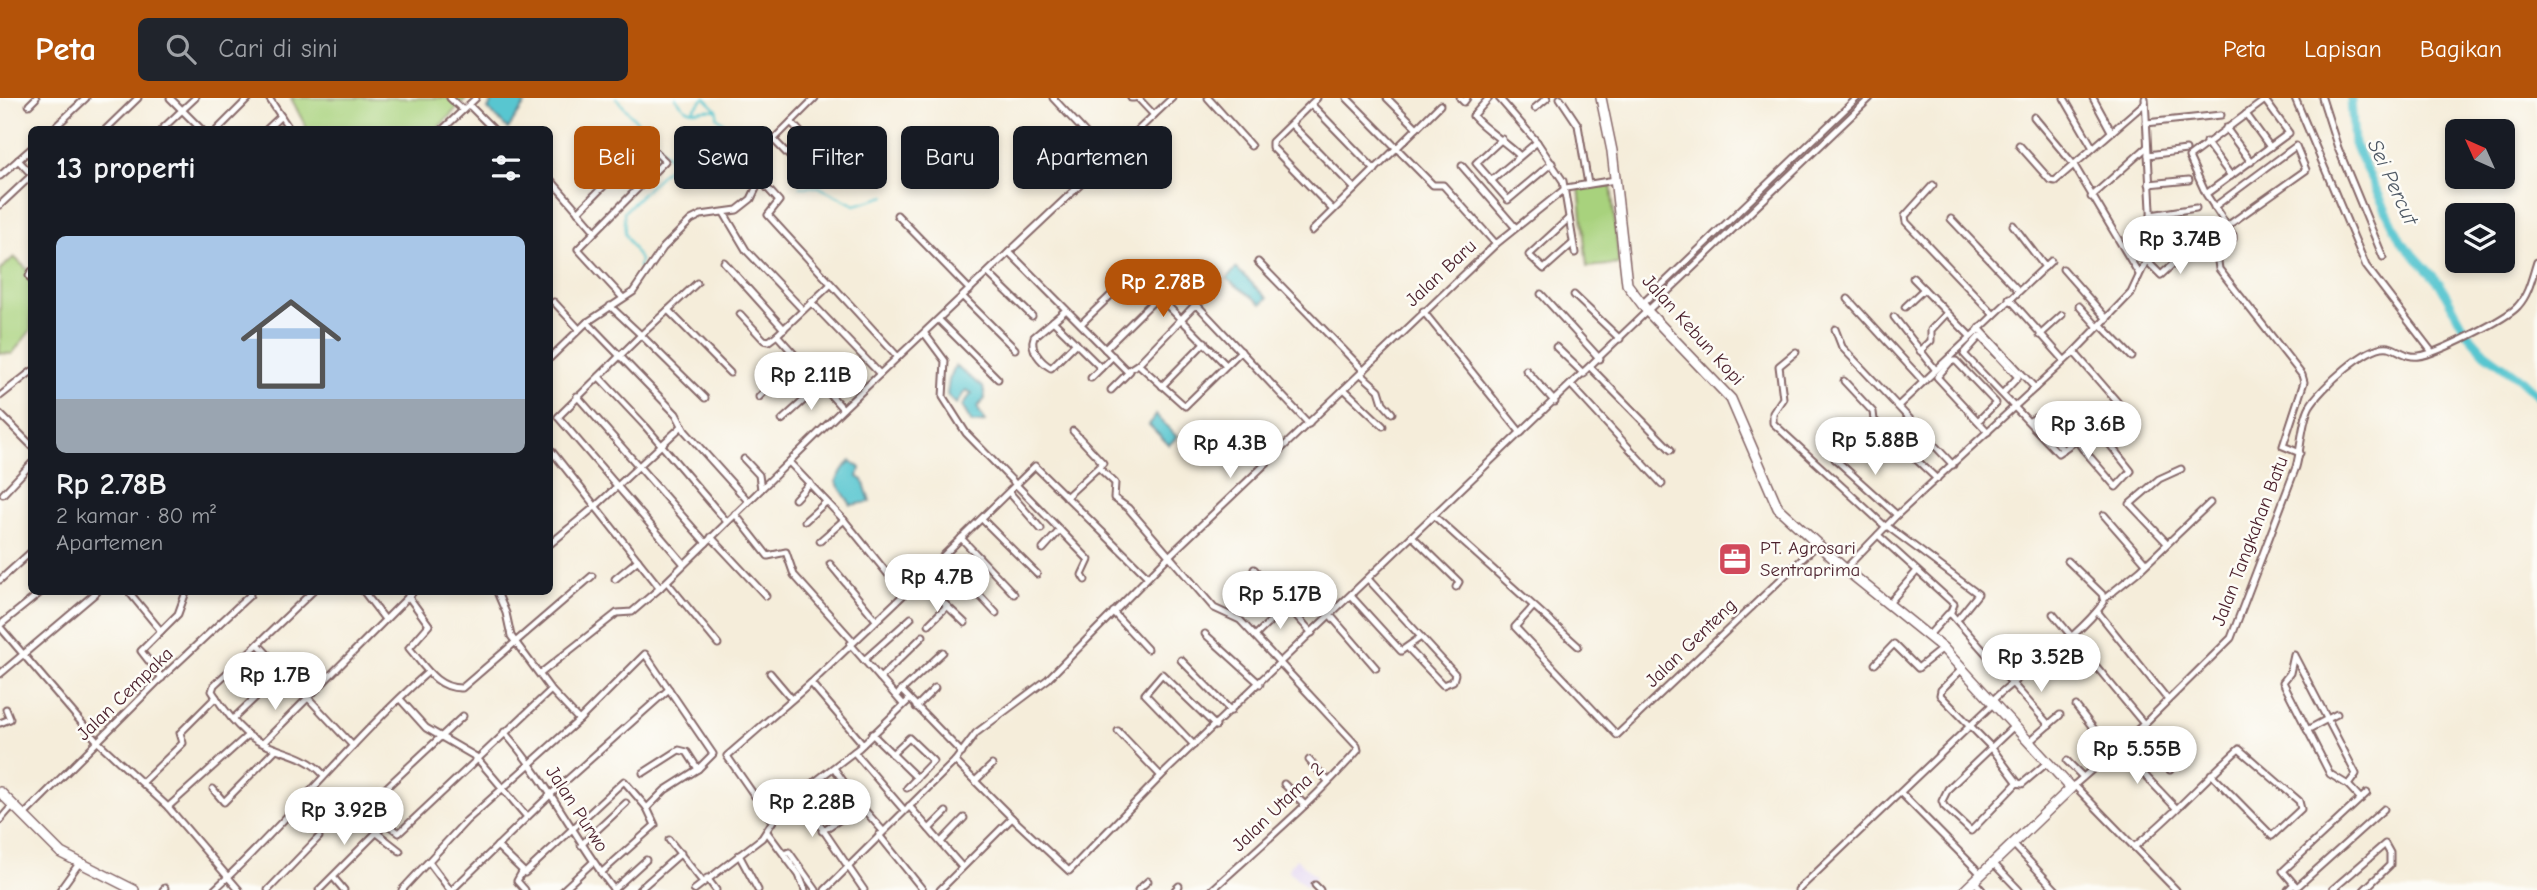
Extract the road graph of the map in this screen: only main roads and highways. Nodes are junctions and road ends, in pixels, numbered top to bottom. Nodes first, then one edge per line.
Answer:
1 (1601, 98) edge
2 (0, 792) edge
3 (134, 890) edge
4 (1965, 890) edge

1 - 4 main road, Jalan Kebun Kopi
2 - 3 main road

